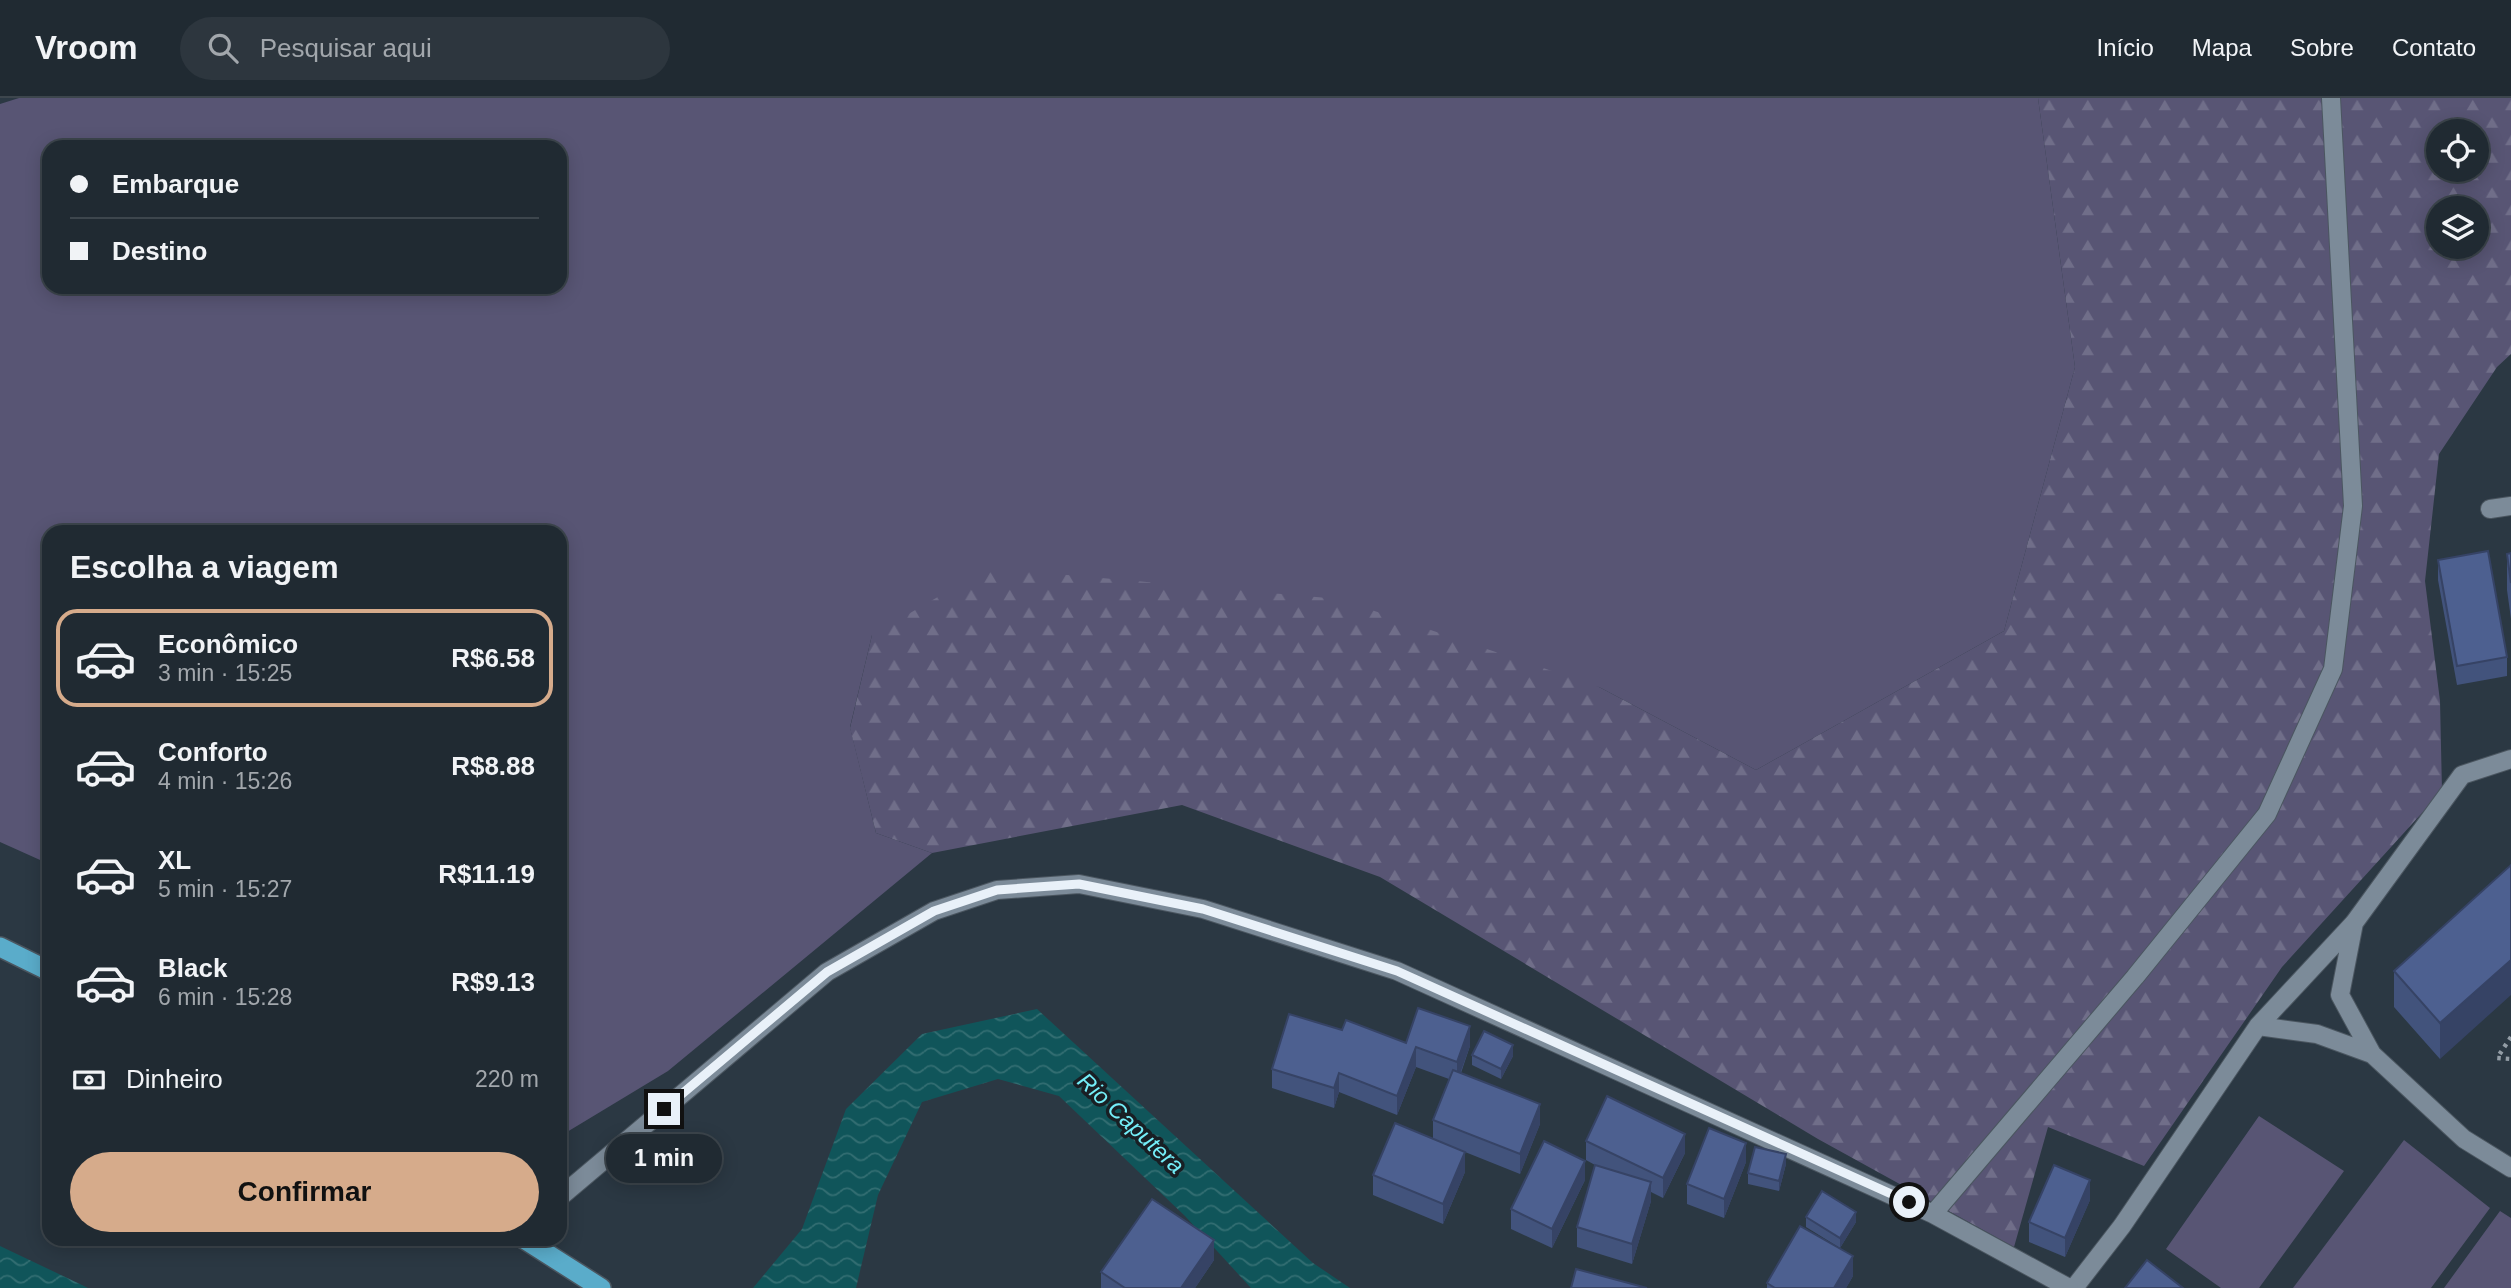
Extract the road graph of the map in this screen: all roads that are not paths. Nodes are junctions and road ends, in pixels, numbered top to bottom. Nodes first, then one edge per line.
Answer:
1 (2331, 98) edge
2 (2511, 506) edge
3 (2490, 509) dead end
4 (2511, 759) edge
5 (2354, 923) junction
6 (0, 947) edge
7 (42, 968) edge
8 (2258, 1026) junction
9 (2372, 1054) junction
10 (2511, 1168) edge
11 (567, 1191) edge
12 (1933, 1213) junction
13 (535, 1246) edge
14 (601, 1288) edge
15 (2072, 1288) edge

1 - 12 street
2 - 3 street
4 - 5 street
5 - 8 street
5 - 9 street
6 - 7 highway
8 - 9 street
8 - 15 street
9 - 10 street
11 - 12 street
12 - 15 street
13 - 14 highway

